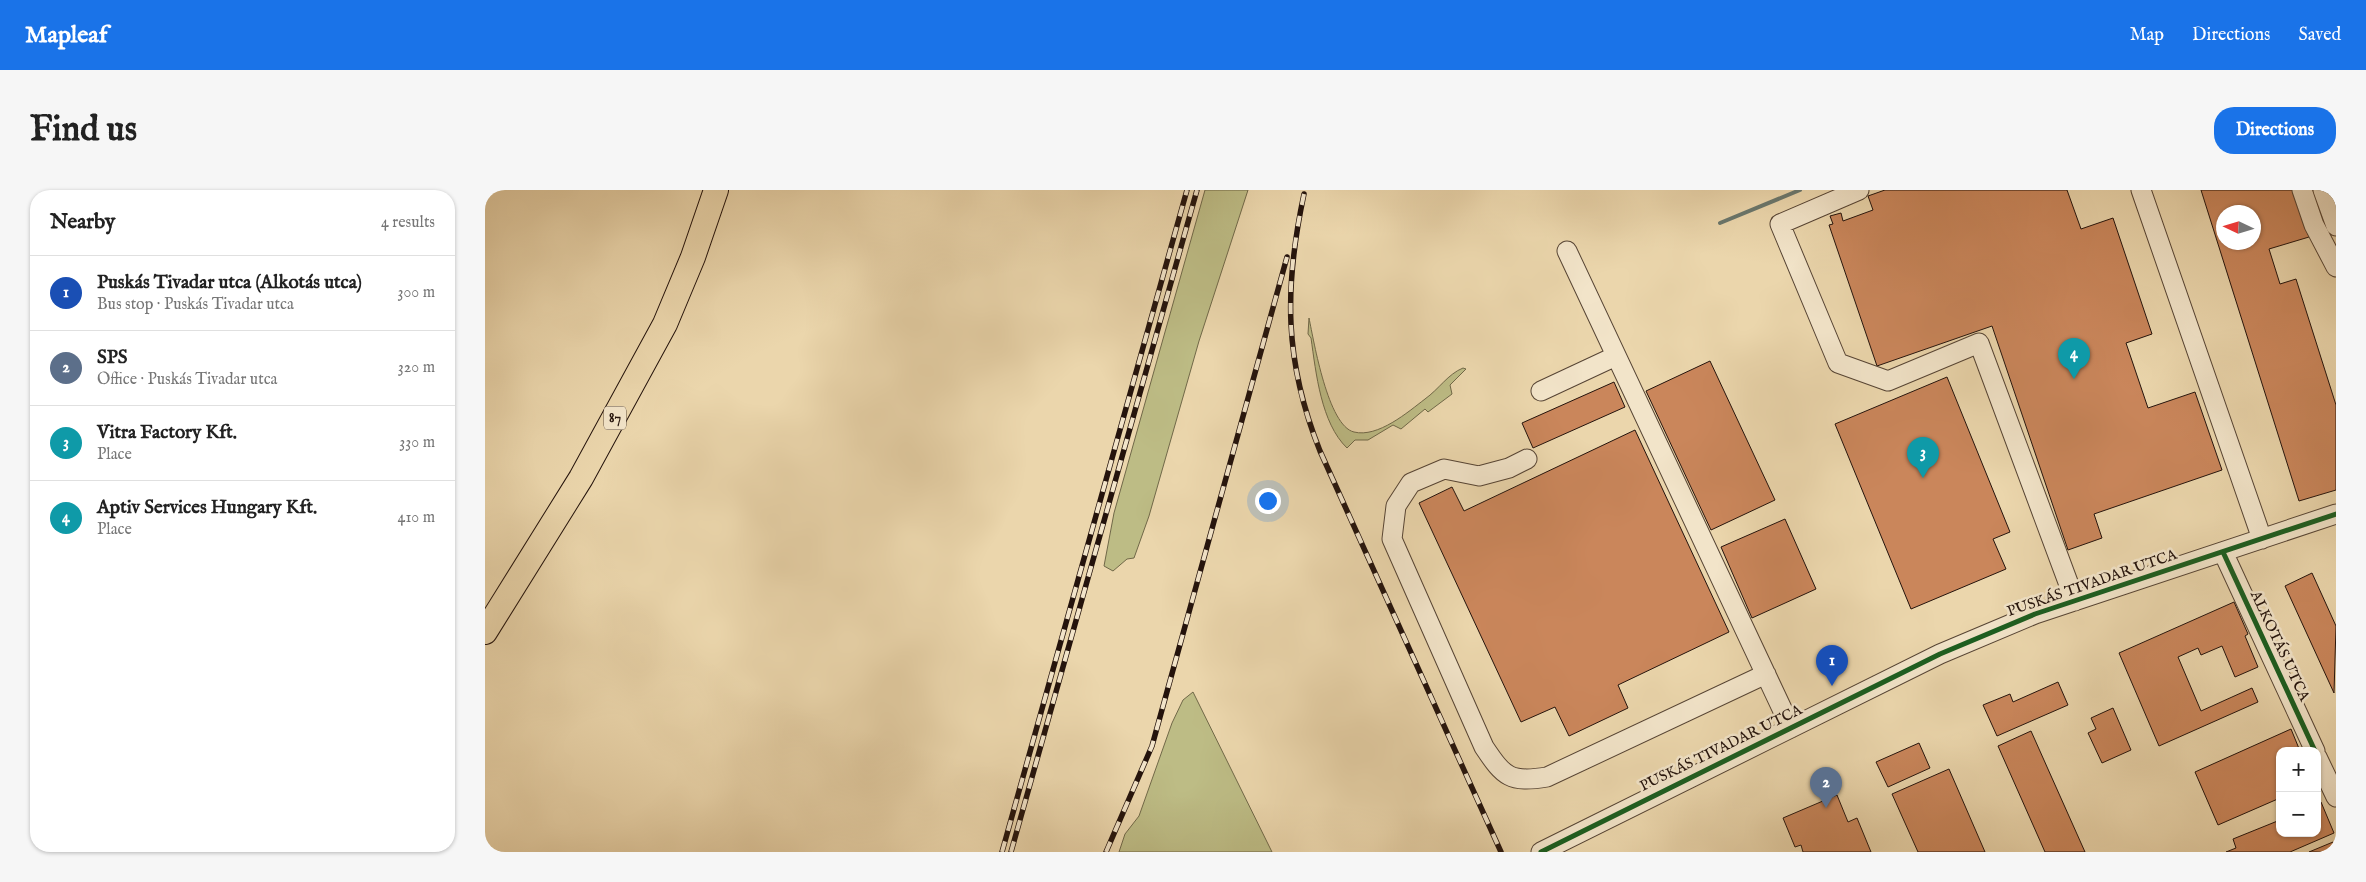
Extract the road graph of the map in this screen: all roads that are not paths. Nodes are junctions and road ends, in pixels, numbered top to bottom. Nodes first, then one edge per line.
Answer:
1 (716, 190) edge
2 (1859, 190) edge
3 (2141, 190) edge
4 (2302, 190) edge
5 (2323, 190) edge
6 (2336, 226) edge
7 (1567, 251) dead end
8 (2336, 266) edge
9 (1616, 356) junction
10 (1541, 391) dead end
11 (1527, 459) dead end
12 (2336, 514) edge
13 (2261, 539) junction
14 (2223, 552) junction
15 (2075, 601) junction
16 (485, 632) edge
17 (1766, 674) junction
18 (1791, 728) junction
19 (2313, 747) edge
20 (2321, 765) edge
21 (2336, 797) edge
22 (1541, 852) edge

1 - 16 main road, 87
2 - 15 street
3 - 13 street
4 - 8 street
5 - 6 street
7 - 9 street
9 - 10 street
9 - 17 street
11 - 17 street
12 - 13 street, PUSKÁS TIVADAR UTCA
13 - 14 street, PUSKÁS TIVADAR UTCA
14 - 15 street, PUSKÁS TIVADAR UTCA
14 - 19 street, ALKOTÁS UTCA
15 - 18 street, PUSKÁS TIVADAR UTCA
17 - 18 street
18 - 22 street, PUSKÁS TIVADAR UTCA
20 - 21 street

